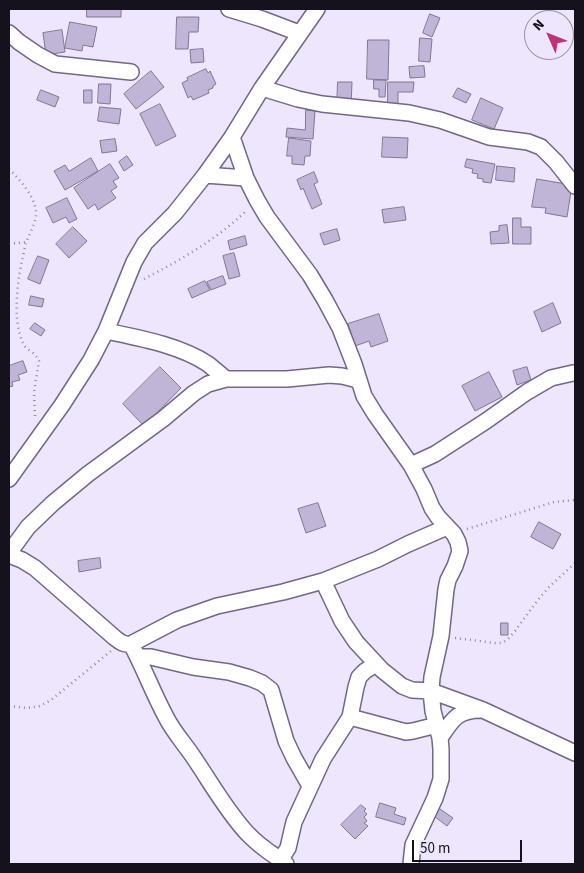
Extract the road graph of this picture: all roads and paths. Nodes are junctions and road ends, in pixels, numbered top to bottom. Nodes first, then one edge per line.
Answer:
1 (229, 9) edge
2 (317, 9) edge
3 (9, 33) edge
4 (299, 33) junction
5 (132, 72) dead end
6 (262, 88) junction
7 (232, 136) junction
8 (9, 169) edge
9 (204, 175) junction
10 (246, 178) junction
11 (575, 186) edge
12 (257, 200) junction
13 (27, 242) junction
14 (9, 244) edge
15 (123, 290) junction
16 (106, 331) junction
17 (575, 373) edge
18 (226, 379) junction
19 (358, 380) junction
20 (37, 439) junction
21 (411, 465) junction
22 (9, 479) edge
23 (575, 500) edge
24 (450, 530) junction
25 (9, 554) edge
26 (575, 563) edge
27 (323, 582) junction
28 (441, 636) junction
29 (130, 648) junction
30 (376, 664) junction
31 (431, 691) junction
32 (9, 706) edge
33 (483, 710) junction
34 (350, 718) junction
35 (438, 731) junction
36 (575, 753) edge
37 (310, 786) junction
38 (283, 862) edge
39 (411, 864) edge

1 - 4 street
2 - 4 street
3 - 5 street
4 - 6 street
6 - 7 street
6 - 11 street
7 - 9 street
7 - 10 street
8 - 13 path
9 - 10 street
9 - 15 street
10 - 12 street
12 - 15 path
12 - 19 street
13 - 14 path
13 - 20 path
15 - 16 street
16 - 18 street
16 - 20 street
17 - 21 street
18 - 19 street
18 - 25 street
19 - 21 street
20 - 22 street
21 - 24 street
23 - 24 path
24 - 27 street
24 - 28 street
25 - 29 street
26 - 28 path
27 - 29 street
27 - 30 street
28 - 31 street
29 - 32 path
29 - 37 street
29 - 38 street
30 - 31 street
30 - 34 street
31 - 33 street
31 - 35 street
33 - 35 street
33 - 36 street
34 - 35 street
34 - 37 street
35 - 39 street
37 - 38 street

